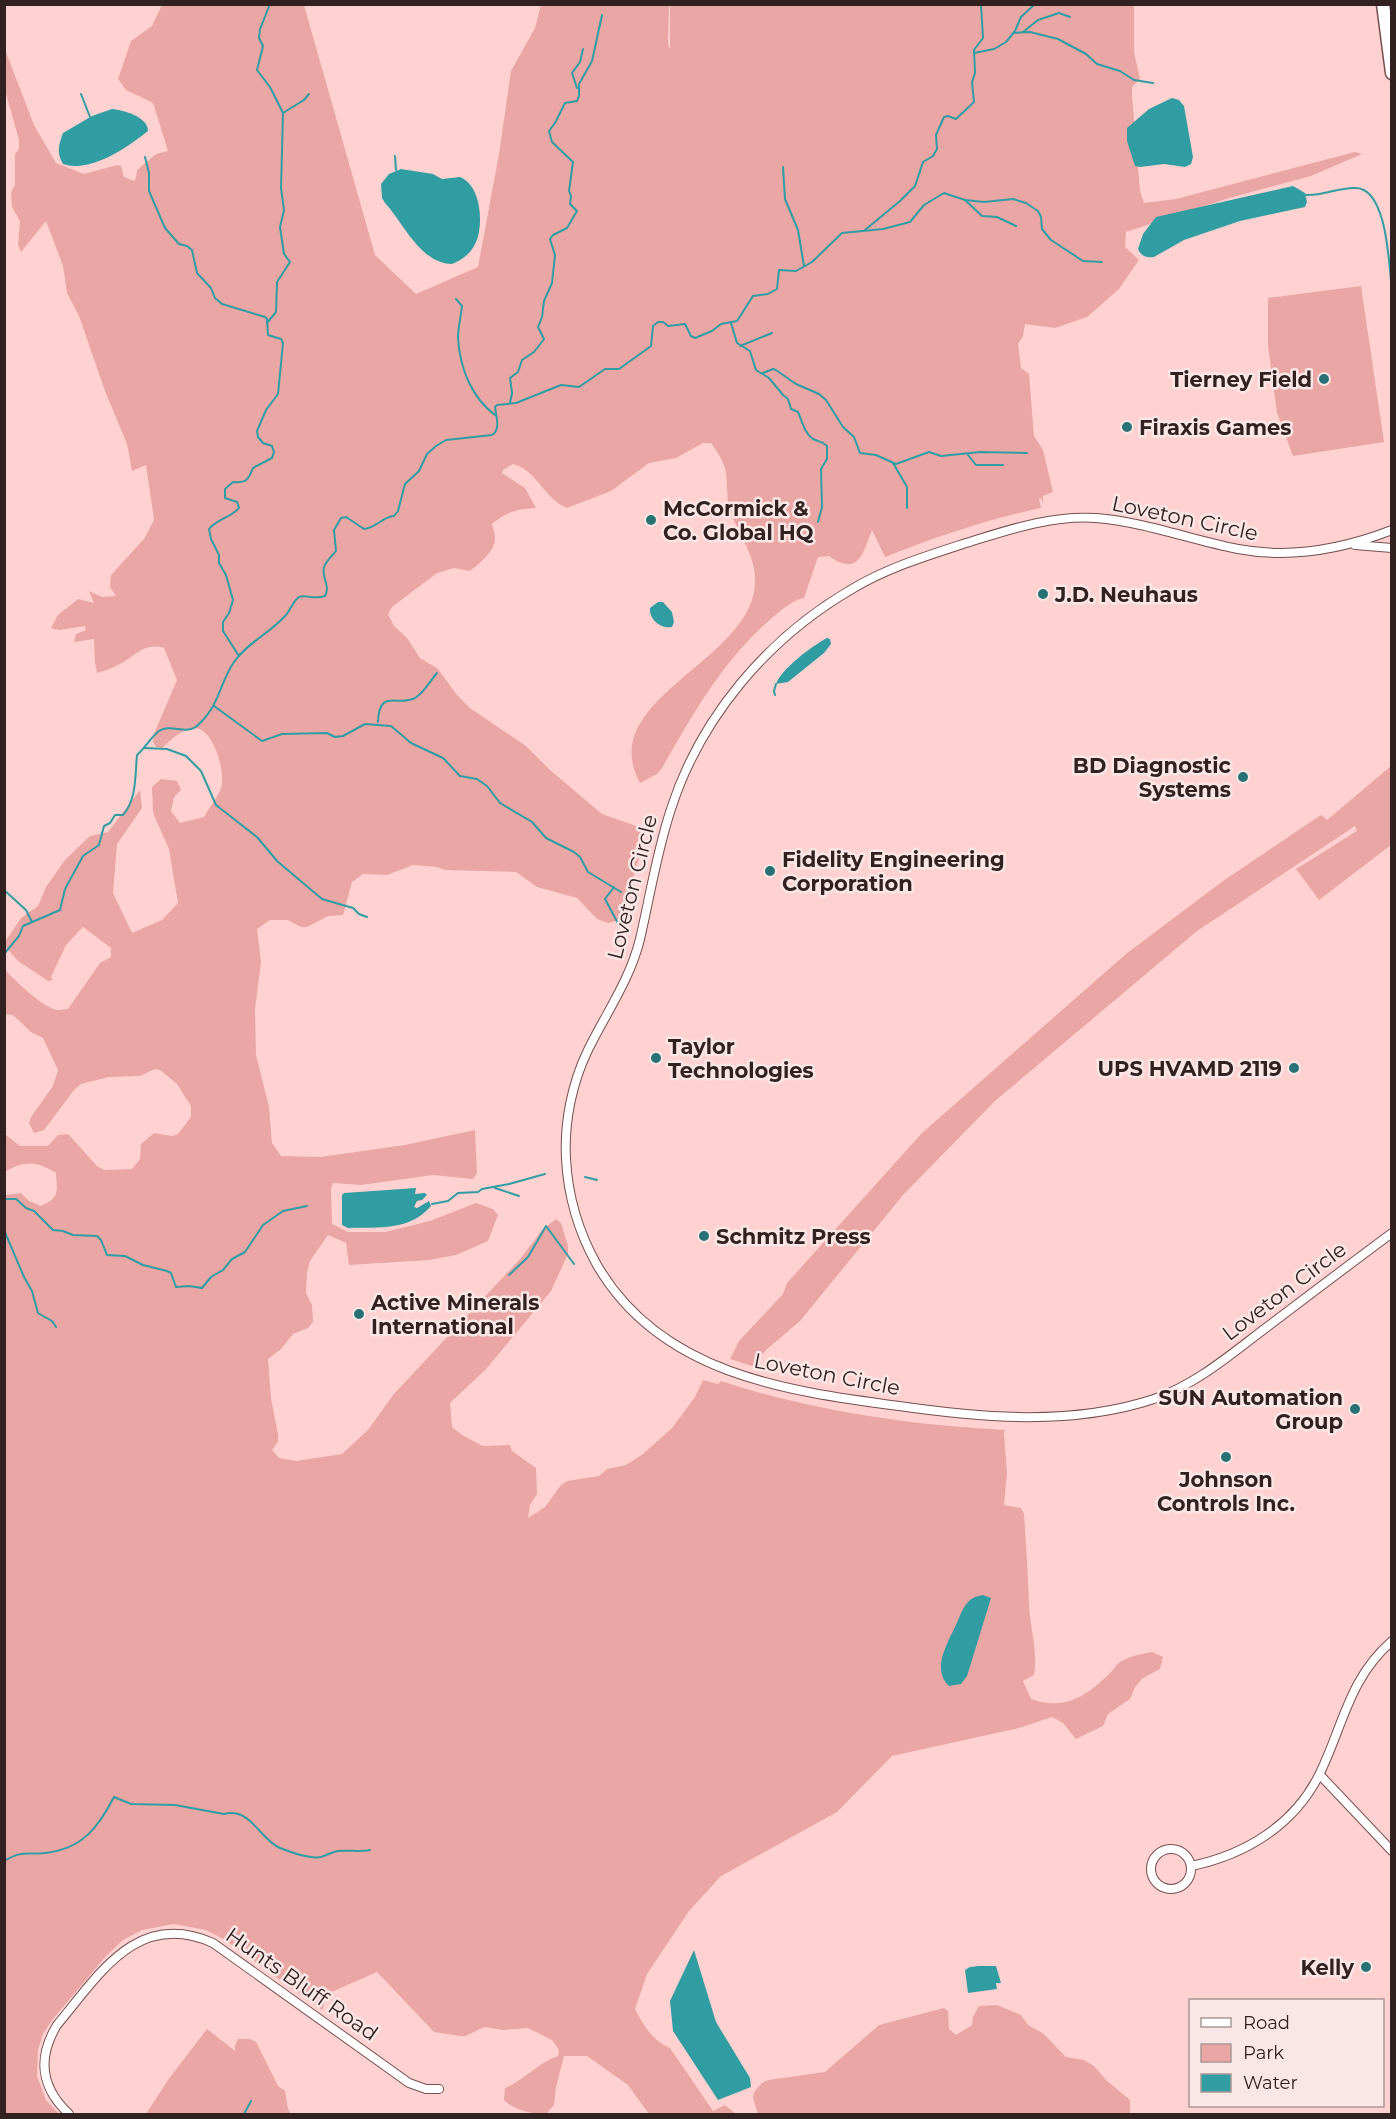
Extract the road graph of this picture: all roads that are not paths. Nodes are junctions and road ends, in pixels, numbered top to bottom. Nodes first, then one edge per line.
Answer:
1 (1383, 4) edge
2 (1392, 73) edge
3 (1392, 530) edge
4 (1354, 545) junction
5 (1392, 548) edge
6 (1392, 1233) edge
7 (1392, 1641) edge
8 (1320, 1775) junction
9 (1392, 1851) edge
10 (1191, 1866) junction
11 (439, 2089) dead end
12 (69, 2115) edge

1 - 2 main road
3 - 4 street, Loveton Circle
4 - 5 street, Loveton Circle
4 - 6 street, Loveton Circle
7 - 8 street
8 - 9 street
8 - 10 street
10 - 10 street
11 - 12 street, Hunts Bluff Road

